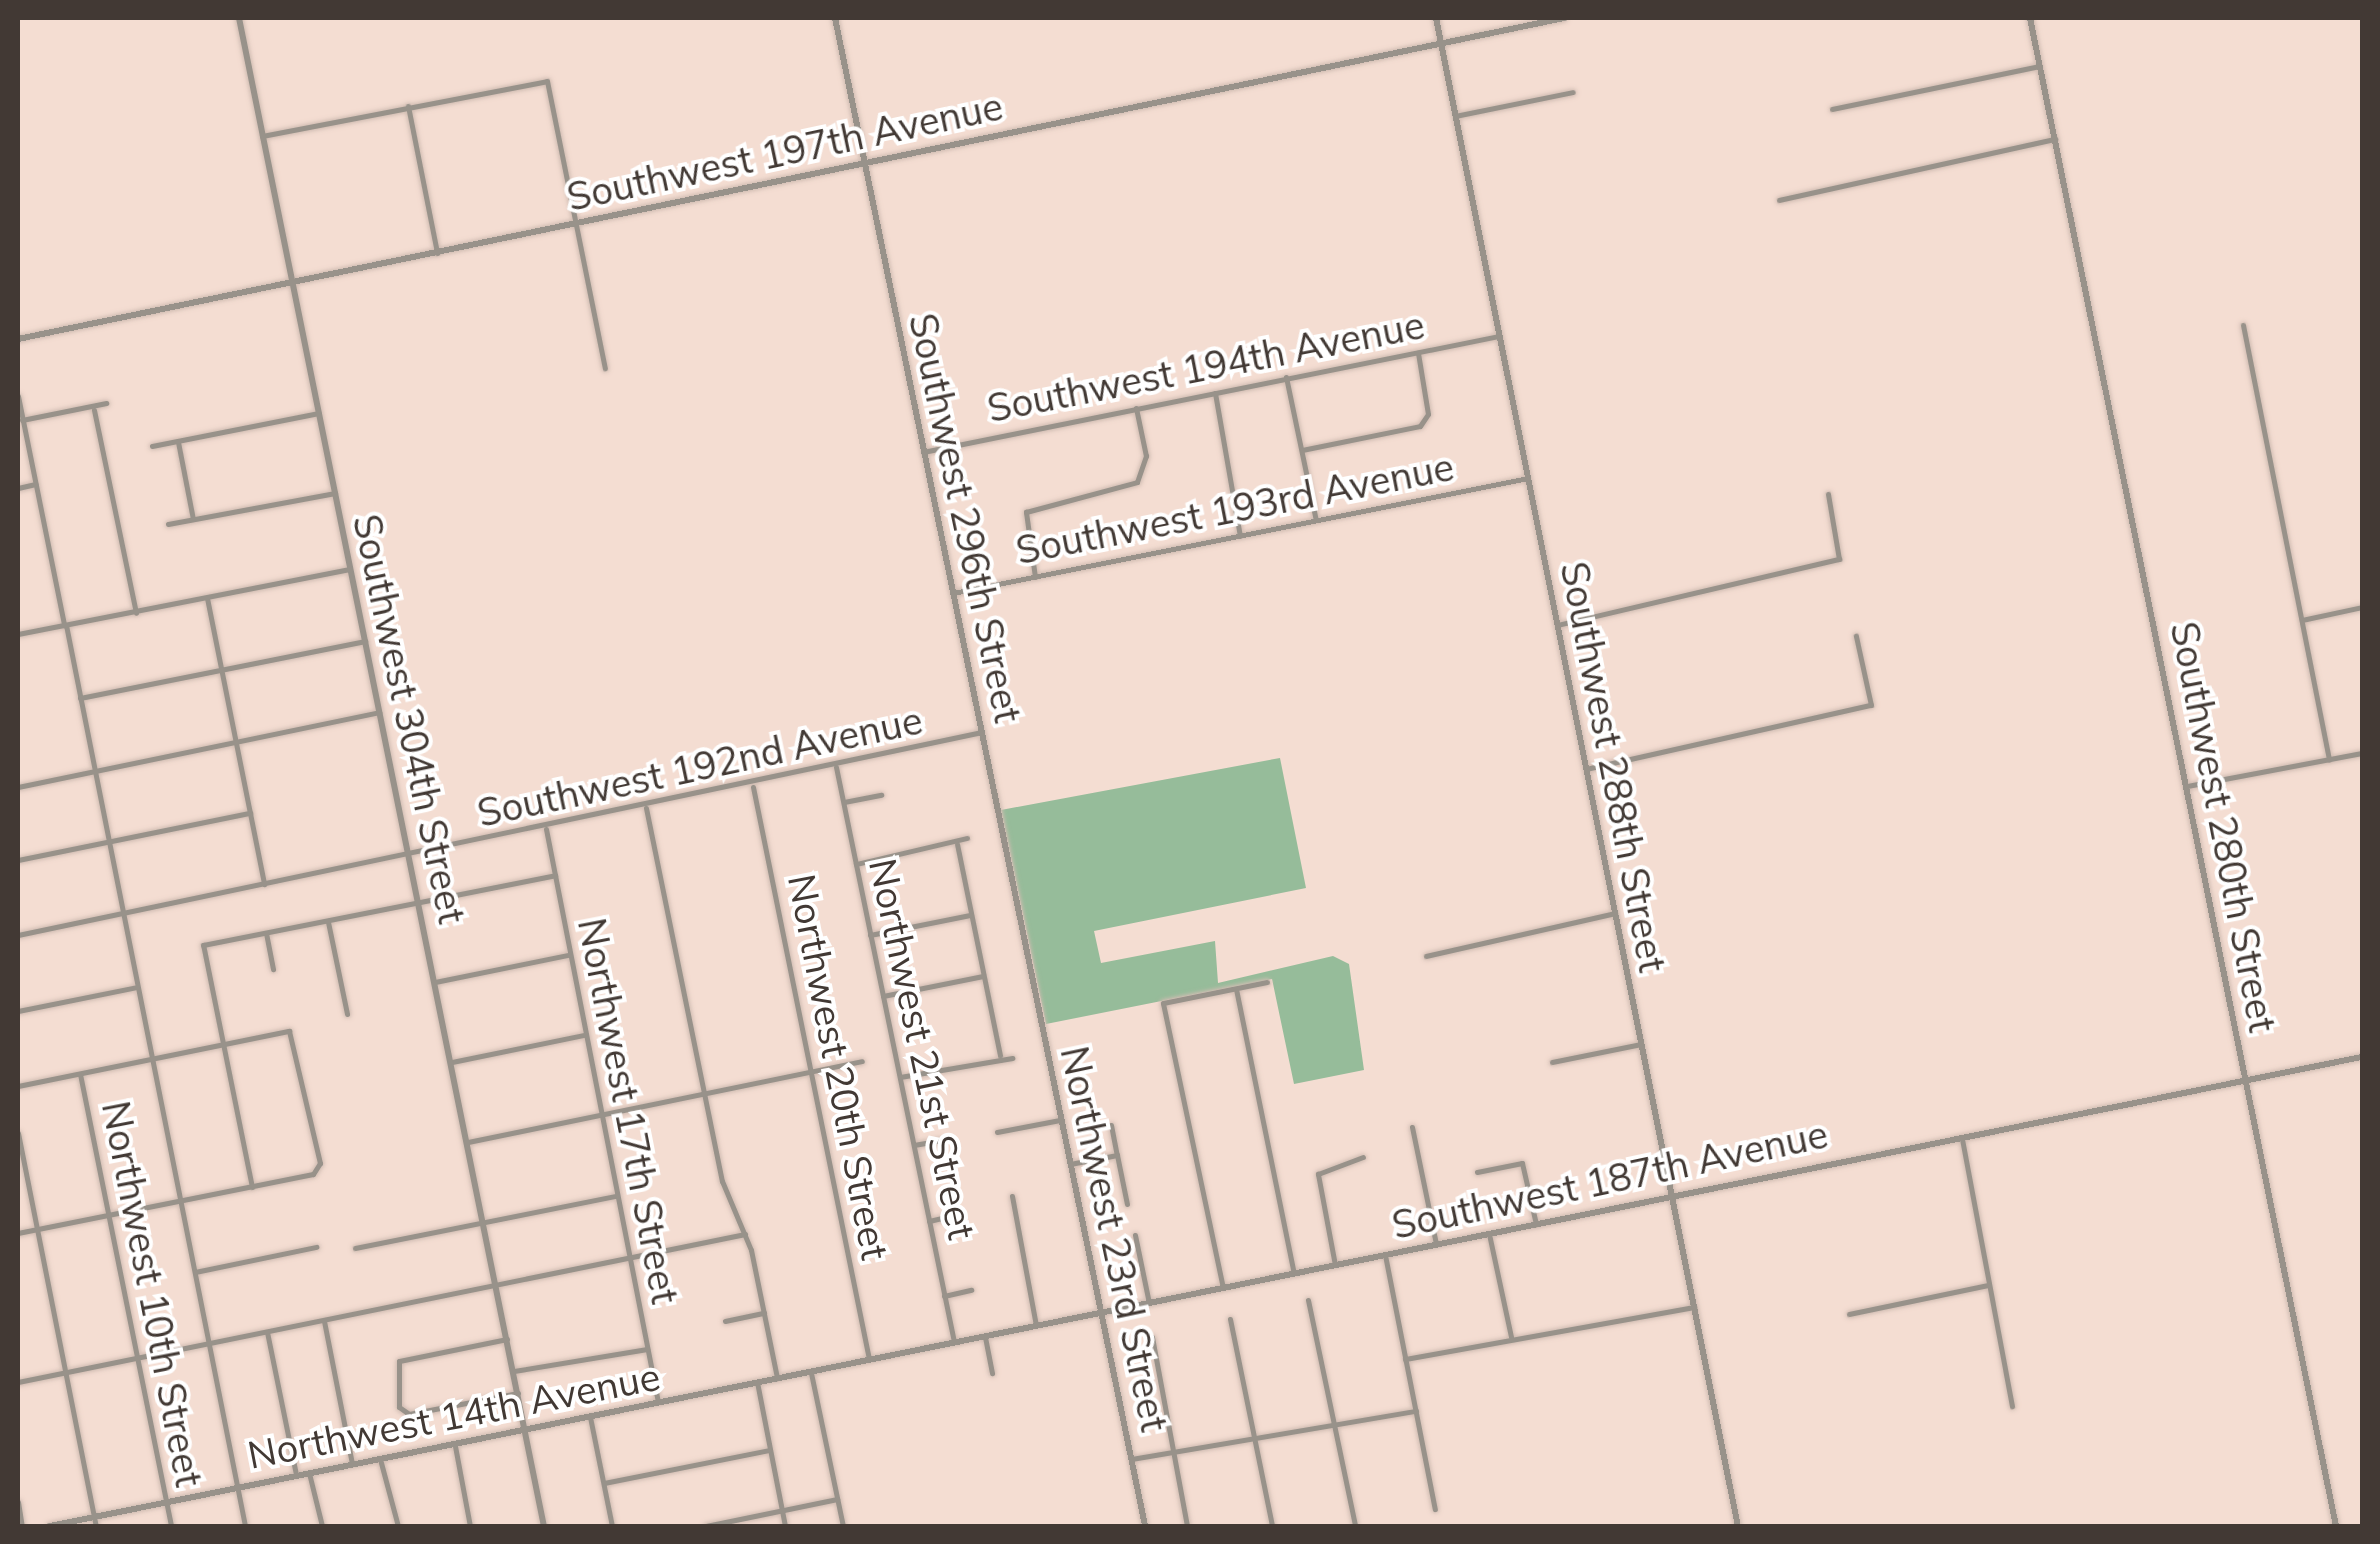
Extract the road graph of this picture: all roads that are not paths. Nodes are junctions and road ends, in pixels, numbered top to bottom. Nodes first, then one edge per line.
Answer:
1 (239, 18) edge
2 (835, 18) edge
3 (1436, 18) edge
4 (1564, 18) edge
5 (2030, 18) edge
6 (1441, 43) junction
7 (2040, 66) junction
8 (1573, 92) dead end
9 (408, 106) junction
10 (1832, 108) dead end
11 (1455, 116) junction
12 (262, 136) junction
13 (2055, 139) junction
14 (865, 165) junction
15 (1779, 200) dead end
16 (578, 223) junction
17 (437, 253) junction
18 (292, 283) junction
19 (2243, 325) dead end
20 (1500, 336) junction
21 (18, 339) edge
22 (1418, 352) junction
23 (605, 368) dead end
24 (1286, 377) junction
25 (1214, 393) junction
26 (18, 396) edge
27 (106, 404) dead end
28 (1136, 408) junction
29 (94, 410) junction
30 (318, 413) junction
31 (22, 420) junction
32 (178, 442) junction
33 (152, 446) dead end
34 (1302, 450) junction
35 (924, 452) junction
36 (1528, 478) junction
37 (36, 484) junction
38 (18, 488) edge
39 (335, 493) junction
40 (1828, 494) dead end
41 (193, 519) junction
42 (1316, 520) junction
43 (168, 524) dead end
44 (1240, 536) junction
45 (350, 569) junction
46 (1036, 577) junction
47 (953, 594) junction
48 (207, 598) junction
49 (2362, 607) edge
50 (136, 613) junction
51 (2302, 620) junction
52 (65, 625) junction
53 (1557, 625) junction
54 (18, 634) edge
55 (1856, 636) dead end
56 (365, 641) junction
57 (222, 670) junction
58 (80, 698) junction
59 (379, 712) junction
60 (982, 732) junction
61 (235, 740) junction
62 (2362, 753) edge
63 (2329, 760) junction
64 (836, 767) junction
65 (1586, 769) junction
66 (94, 770) junction
67 (753, 786) junction
68 (2187, 786) junction
69 (18, 787) edge
70 (881, 794) dead end
71 (844, 802) junction
72 (646, 808) junction
73 (250, 813) junction
74 (546, 830) junction
75 (967, 838) dead end
76 (108, 842) junction
77 (957, 844) junction
78 (410, 857) junction
79 (18, 860) edge
80 (856, 864) junction
81 (555, 875) junction
82 (264, 885) junction
83 (419, 903) junction
84 (1615, 912) junction
85 (971, 914) junction
86 (122, 916) junction
87 (328, 922) junction
88 (266, 933) junction
89 (18, 935) edge
90 (870, 935) junction
91 (568, 955) junction
92 (1426, 956) dead end
93 (273, 969) dead end
94 (983, 976) junction
95 (435, 982) junction
96 (1267, 982) dead end
97 (137, 987) junction
98 (1236, 989) junction
99 (883, 996) junction
100 (18, 1011) edge
101 (346, 1014) dead end
102 (1042, 1029) joint
103 (584, 1035) junction
104 (223, 1044) junction
105 (1641, 1044) junction
106 (1000, 1056) junction
107 (2362, 1057) edge
108 (151, 1058) junction
109 (1012, 1058) dead end
110 (862, 1061) dead end
111 (452, 1062) junction
112 (1552, 1062) dead end
113 (810, 1071) junction
114 (79, 1072) junction
115 (900, 1077) junction
116 (2246, 1079) junction
117 (18, 1086) edge
118 (704, 1094) junction
119 (600, 1115) junction
120 (1060, 1120) junction
121 (1112, 1125) dead end
122 (1412, 1127) dead end
123 (997, 1132) dead end
124 (18, 1133) edge
125 (1962, 1138) junction
126 (940, 1140) dead end
127 (468, 1142) junction
128 (914, 1146) junction
129 (1118, 1155) junction
130 (1363, 1157) dead end
131 (1070, 1164) junction
132 (1477, 1172) dead end
133 (252, 1187) junction
134 (616, 1196) junction
135 (1012, 1196) dead end
136 (1672, 1196) junction
137 (180, 1201) junction
138 (1128, 1204) dead end
139 (108, 1214) junction
140 (956, 1215) dead end
141 (929, 1220) junction
142 (484, 1222) junction
143 (1536, 1224) junction
144 (37, 1230) junction
145 (18, 1234) edge
146 (745, 1234) junction
147 (1489, 1234) junction
148 (1135, 1235) dead end
149 (1436, 1244) junction
150 (316, 1247) dead end
151 (354, 1248) dead end
152 (1385, 1255) junction
153 (628, 1257) junction
154 (1335, 1265) junction
155 (195, 1272) junction
156 (1294, 1273) junction
157 (1989, 1284) junction
158 (496, 1286) junction
159 (1223, 1288) junction
160 (971, 1290) dead end
161 (944, 1296) junction
162 (1308, 1300) dead end
163 (1148, 1303) junction
164 (1694, 1307) junction
165 (1102, 1312) junction
166 (764, 1314) junction
167 (1848, 1314) dead end
168 (1230, 1319) dead end
169 (324, 1321) junction
170 (725, 1321) dead end
171 (1036, 1325) junction
172 (267, 1332) junction
173 (985, 1336) junction
174 (1152, 1337) dead end
175 (1511, 1337) junction
176 (508, 1339) junction
177 (954, 1342) junction
178 (209, 1344) junction
179 (647, 1349) junction
180 (137, 1357) junction
181 (1406, 1358) junction
182 (869, 1359) junction
183 (810, 1371) junction
184 (66, 1372) junction
185 (514, 1372) junction
186 (992, 1373) dead end
187 (776, 1378) junction
188 (18, 1382) edge
189 (757, 1382) junction
190 (518, 1393) junction
191 (658, 1402) junction
192 (2012, 1406) dead end
193 (1416, 1411) junction
194 (590, 1416) junction
195 (1338, 1427) junction
196 (526, 1431) junction
197 (1256, 1444) junction
198 (454, 1446) junction
199 (770, 1450) junction
200 (1172, 1453) junction
201 (380, 1459) junction
202 (1132, 1459) junction
203 (352, 1464) junction
204 (309, 1473) junction
205 (296, 1476) junction
206 (604, 1483) junction
207 (238, 1488) junction
208 (837, 1499) junction
209 (18, 1502) edge
210 (166, 1502) junction
211 (1435, 1509) dead end
212 (782, 1511) junction
213 (95, 1522) edge
214 (1355, 1524) dead end
215 (22, 1526) edge
216 (50, 1526) edge
217 (171, 1526) edge
218 (245, 1526) edge
219 (322, 1526) edge
220 (398, 1526) edge
221 (470, 1526) edge
222 (544, 1526) edge
223 (612, 1526) edge
224 (706, 1526) edge
225 (785, 1526) edge
226 (843, 1526) edge
227 (1146, 1526) edge
228 (1187, 1526) edge
229 (1272, 1526) edge
230 (1738, 1526) edge
231 (2336, 1526) edge

1 - 12 street, Southwest 304th Street
2 - 14 street, Southwest 296th Street
3 - 6 street, Southwest 288th Street
4 - 6 street, Southwest 197th Avenue
5 - 7 street
6 - 11 street, Southwest 288th Street
6 - 14 street, Southwest 197th Avenue
7 - 10 street
7 - 13 street, Southwest 280th Street
8 - 11 street
9 - 12 street
9 - 16 street
9 - 17 street
11 - 20 street, Southwest 288th Street
12 - 18 street, Southwest 304th Street
13 - 15 street
13 - 68 street, Southwest 280th Street
14 - 16 street, Southwest 197th Avenue
14 - 35 street, Southwest 296th Street
16 - 17 street, Southwest 197th Avenue
16 - 23 street
17 - 18 street, Southwest 197th Avenue
18 - 21 street, Southwest 197th Avenue
18 - 30 street, Southwest 304th Street
19 - 51 street
20 - 22 street, Southwest 194th Avenue
20 - 36 street, Southwest 288th Street
22 - 24 street, Southwest 194th Avenue
22 - 34 street
24 - 25 street, Southwest 194th Avenue
24 - 34 street
25 - 28 street, Southwest 194th Avenue
25 - 44 street
26 - 31 street
27 - 29 street
28 - 35 street, Southwest 194th Avenue
28 - 46 street
29 - 31 street
29 - 50 street
30 - 32 street
30 - 39 street, Southwest 304th Street
31 - 37 street
32 - 33 street
32 - 41 street
34 - 42 street
35 - 47 street, Southwest 296th Street
36 - 42 street, Southwest 193rd Avenue
36 - 53 street, Southwest 288th Street
37 - 38 street
37 - 52 street
39 - 41 street
39 - 45 street, Southwest 304th Street
40 - 53 street
41 - 43 street
42 - 44 street, Southwest 193rd Avenue
44 - 46 street, Southwest 193rd Avenue
45 - 48 street
45 - 56 street, Southwest 304th Street
46 - 47 street, Southwest 193rd Avenue
47 - 60 street, Southwest 296th Street
48 - 50 street
48 - 57 street
49 - 51 street
50 - 52 street
51 - 63 street
52 - 54 street
52 - 58 street
53 - 65 street, Southwest 288th Street
55 - 65 street
56 - 57 street
56 - 59 street, Southwest 304th Street
57 - 58 street
57 - 61 street
58 - 66 street
59 - 61 street
59 - 78 street, Southwest 304th Street
60 - 64 street, Southwest 192nd Avenue
60 - 102 street, Southwest 296th Street
61 - 66 street
61 - 73 street
62 - 63 street
63 - 68 street
64 - 67 street, Southwest 192nd Avenue
64 - 71 street, Northwest 21st Street
65 - 84 street, Southwest 288th Street
66 - 69 street
66 - 76 street
67 - 72 street, Southwest 192nd Avenue
67 - 113 street, Northwest 20th Street
68 - 116 street, Southwest 280th Street
70 - 71 street
71 - 80 street, Northwest 21st Street
72 - 74 street, Southwest 192nd Avenue
72 - 118 street
73 - 76 street
73 - 82 street
74 - 78 street, Southwest 192nd Avenue
74 - 81 street, Northwest 17th Street
75 - 77 street
76 - 79 street
76 - 86 street
77 - 80 street
77 - 85 street
78 - 82 street, Southwest 192nd Avenue
78 - 83 street, Southwest 304th Street
80 - 90 street, Northwest 21st Street
81 - 83 street
81 - 91 street, Northwest 17th Street
82 - 86 street, Southwest 192nd Avenue
83 - 87 street
83 - 95 street, Southwest 304th Street
84 - 92 street
84 - 105 street, Southwest 288th Street
85 - 90 street
85 - 94 street
86 - 89 street, Southwest 192nd Avenue
86 - 97 street
87 - 88 street
87 - 101 street
88 - 93 street
88 - 104 street
90 - 99 street, Northwest 21st Street
91 - 95 street
91 - 103 street, Northwest 17th Street
94 - 99 street
94 - 106 street
95 - 111 street, Southwest 304th Street
96 - 98 street
97 - 100 street
97 - 108 street
98 - 156 street
98 - 159 street
99 - 115 street, Northwest 21st Street
102 - 120 street, Northwest 23rd Street
103 - 111 street
103 - 119 street, Northwest 17th Street
104 - 108 street
104 - 133 street
104 - 133 street
105 - 112 street
105 - 136 street, Southwest 288th Street
106 - 109 street
106 - 115 street
107 - 116 street, Southwest 187th Avenue
108 - 114 street
108 - 137 street
110 - 113 street
111 - 127 street, Southwest 304th Street
113 - 118 street
113 - 182 street, Northwest 20th Street
114 - 117 street
114 - 139 street, Northwest 10th Street
115 - 128 street, Northwest 21st Street
116 - 125 street, Southwest 187th Avenue
116 - 231 street, Southwest 280th Street
118 - 119 street
118 - 146 street
119 - 127 street
119 - 134 street, Northwest 17th Street
120 - 123 street
120 - 131 street, Northwest 23rd Street
121 - 129 street
122 - 149 street
124 - 144 street
125 - 136 street, Southwest 187th Avenue
125 - 157 street
126 - 128 street
127 - 142 street, Southwest 304th Street
128 - 141 street, Northwest 21st Street
129 - 131 street
129 - 138 street
130 - 154 street
131 - 165 street, Northwest 23rd Street
132 - 143 street
133 - 137 street
134 - 142 street
134 - 153 street, Northwest 17th Street
135 - 171 street
136 - 143 street, Southwest 187th Avenue
136 - 164 street, Southwest 288th Street
137 - 139 street
137 - 155 street
139 - 144 street
139 - 180 street, Northwest 10th Street
140 - 141 street
141 - 161 street, Northwest 21st Street
142 - 151 street
142 - 158 street, Southwest 304th Street
143 - 147 street, Southwest 187th Avenue
144 - 145 street
144 - 184 street
146 - 153 street
146 - 166 street
147 - 149 street, Southwest 187th Avenue
147 - 175 street
148 - 163 street
149 - 152 street, Southwest 187th Avenue
150 - 155 street
152 - 154 street, Southwest 187th Avenue
152 - 181 street
153 - 158 street
153 - 179 street, Northwest 17th Street
154 - 156 street, Southwest 187th Avenue
155 - 178 street
156 - 159 street, Southwest 187th Avenue
157 - 167 street
157 - 192 street
158 - 169 street
158 - 176 street, Southwest 304th Street
159 - 163 street, Southwest 187th Avenue
160 - 161 street
161 - 177 street, Northwest 21st Street
162 - 195 street
163 - 165 street, Southwest 187th Avenue
164 - 175 street
164 - 230 street, Southwest 288th Street
165 - 171 street, Southwest 187th Avenue
165 - 202 street, Northwest 23rd Street
166 - 170 street
166 - 187 street
168 - 197 street
169 - 172 street
169 - 203 street
171 - 173 street, Southwest 187th Avenue
172 - 178 street
172 - 205 street
173 - 177 street, Southwest 187th Avenue
173 - 186 street
174 - 200 street
175 - 181 street
176 - 185 street, Southwest 304th Street
176 - 190 street
177 - 182 street, Southwest 187th Avenue
178 - 180 street
178 - 207 street
179 - 185 street
179 - 191 street, Northwest 17th Street
180 - 184 street
180 - 210 street, Northwest 10th Street
181 - 193 street
182 - 183 street, Northwest 14th Avenue
183 - 187 street, Northwest 14th Avenue
183 - 208 street
184 - 188 street
184 - 213 street
185 - 190 street, Southwest 304th Street
187 - 189 street, Northwest 14th Avenue
189 - 191 street, Northwest 14th Avenue
189 - 199 street
190 - 196 street, Southwest 304th Street
191 - 194 street, Northwest 14th Avenue
193 - 195 street
193 - 211 street
194 - 196 street, Northwest 14th Avenue
194 - 206 street
195 - 197 street
195 - 214 street
196 - 198 street, Northwest 14th Avenue
196 - 222 street, Southwest 304th Street
197 - 200 street
197 - 229 street
198 - 201 street, Northwest 14th Avenue
198 - 221 street
199 - 206 street
199 - 212 street
200 - 202 street
200 - 228 street
201 - 203 street, Northwest 14th Avenue
201 - 220 street
202 - 227 street
203 - 204 street, Northwest 14th Avenue
204 - 205 street, Northwest 14th Avenue
204 - 219 street
205 - 207 street, Northwest 14th Avenue
206 - 223 street
207 - 210 street, Northwest 14th Avenue
207 - 218 street
208 - 212 street
208 - 226 street
209 - 215 street
210 - 213 street, Northwest 14th Avenue
210 - 217 street, Northwest 10th Street
212 - 224 street
212 - 225 street
213 - 216 street, Northwest 14th Avenue

